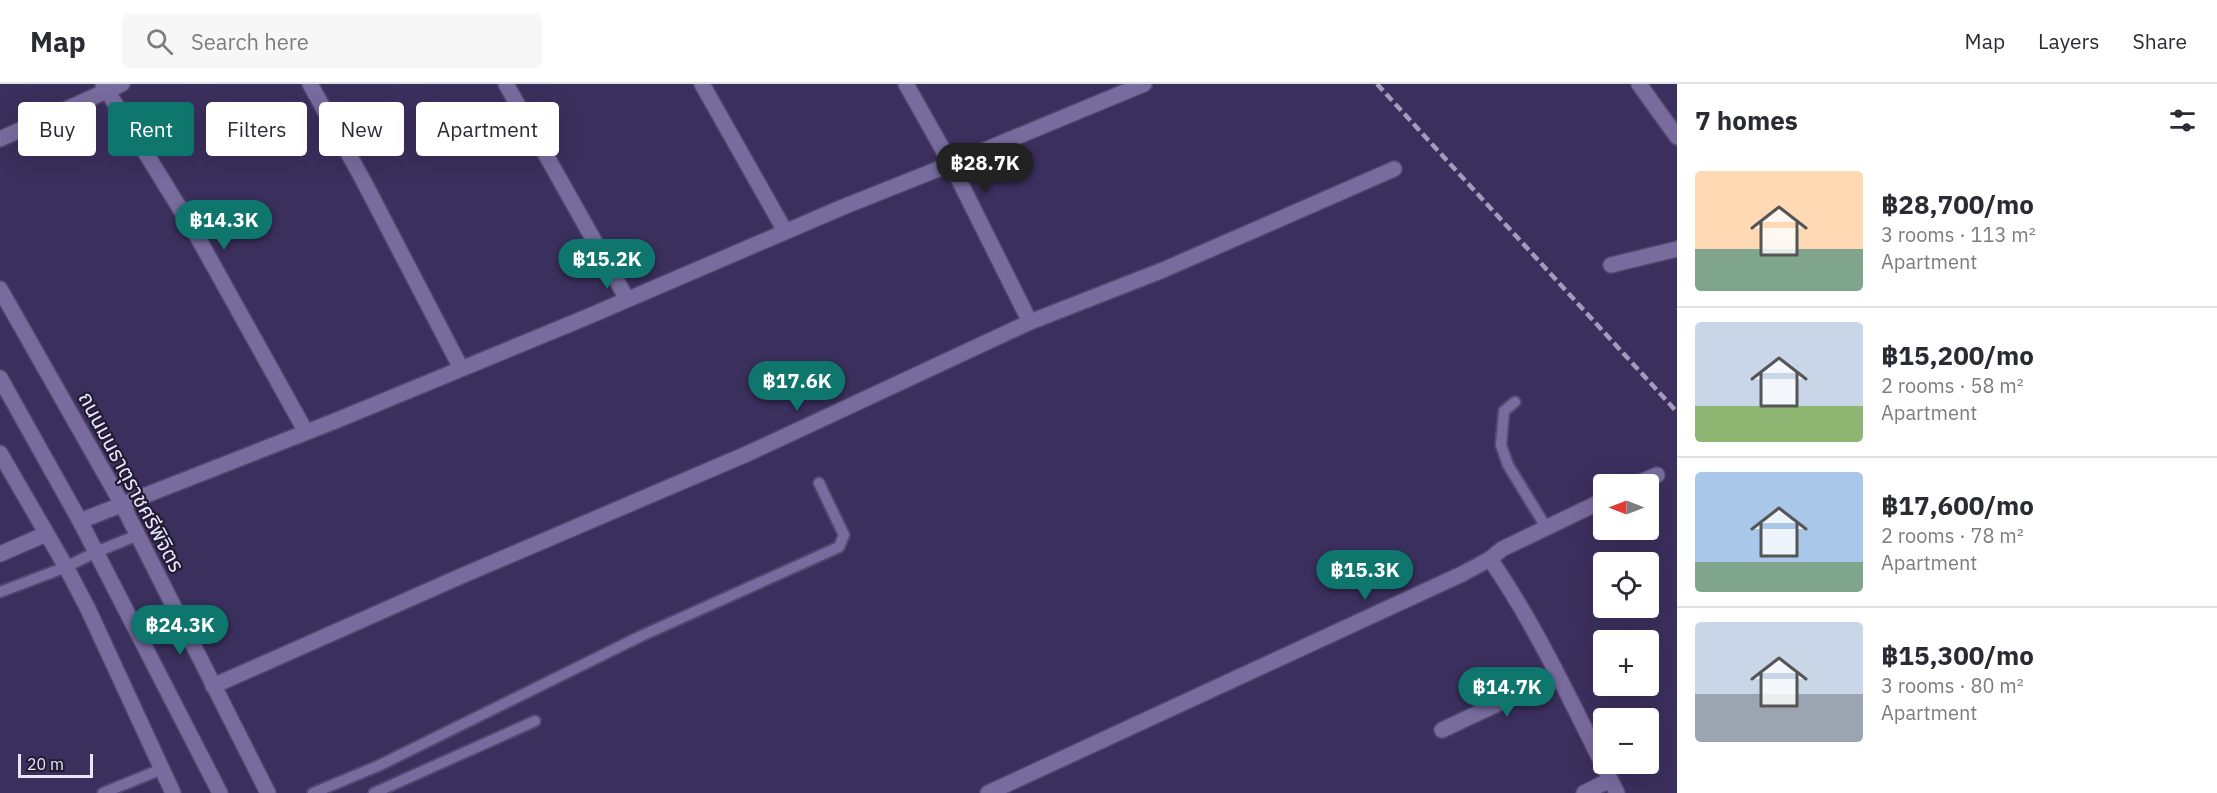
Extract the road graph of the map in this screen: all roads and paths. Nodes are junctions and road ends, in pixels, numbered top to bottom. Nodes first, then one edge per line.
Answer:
1 (122, 84) edge
2 (310, 84) edge
3 (506, 84) edge
4 (702, 84) edge
5 (906, 84) edge
6 (1144, 84) edge
7 (1639, 84) edge
8 (105, 87) edge
9 (1677, 137) edge
10 (0, 139) edge
11 (951, 164) junction
12 (1394, 169) dead end
13 (785, 231) junction
14 (1677, 249) edge
15 (1611, 265) dead end
16 (0, 289) edge
17 (627, 299) junction
18 (1030, 322) junction
19 (461, 368) junction
20 (0, 378) edge
21 (1515, 402) dead end
22 (306, 432) junction
23 (0, 453) edge
24 (819, 483) dead end
25 (122, 504) junction
26 (1593, 505) edge
27 (80, 521) junction
28 (1546, 526) junction
29 (46, 534) junction
30 (138, 535) junction
31 (96, 552) junction
32 (0, 554) edge
33 (1490, 559) junction
34 (66, 567) junction
35 (0, 592) edge
36 (1557, 676) junction
37 (213, 686) junction
38 (535, 721) dead end
39 (1442, 730) dead end
40 (162, 769) junction
41 (1613, 786) edge
42 (103, 793) edge
43 (173, 793) edge
44 (220, 793) edge
45 (268, 793) edge
46 (313, 793) edge
47 (374, 793) edge
48 (988, 793) edge
49 (1584, 793) edge

1 - 8 street
2 - 19 street
3 - 17 street
4 - 13 street
5 - 11 street
6 - 11 street
7 - 9 street
8 - 10 street
8 - 22 street
11 - 13 street
11 - 18 street
12 - 18 street
13 - 17 street
14 - 15 street
16 - 25 street, ถนนมนธาตุราชศรีพิจิตร
17 - 19 street
18 - 37 street
19 - 22 street
20 - 27 street
21 - 28 lane
22 - 25 street
23 - 29 street
24 - 46 lane
25 - 27 street
25 - 30 street, ถนนมนธาตุราชศรีพิจิตร
26 - 28 street
27 - 31 street
28 - 33 street
29 - 32 street
29 - 34 street
30 - 31 lane
30 - 37 street, ถนนมนธาตุราชศรีพิจิตร
31 - 34 lane
31 - 44 street
33 - 36 street
33 - 48 street
34 - 35 lane
34 - 40 street
36 - 39 street
36 - 41 street
37 - 45 street, ถนนมนธาตุราชศรีพิจิตร
38 - 47 lane
40 - 42 lane
40 - 43 street
41 - 49 street

